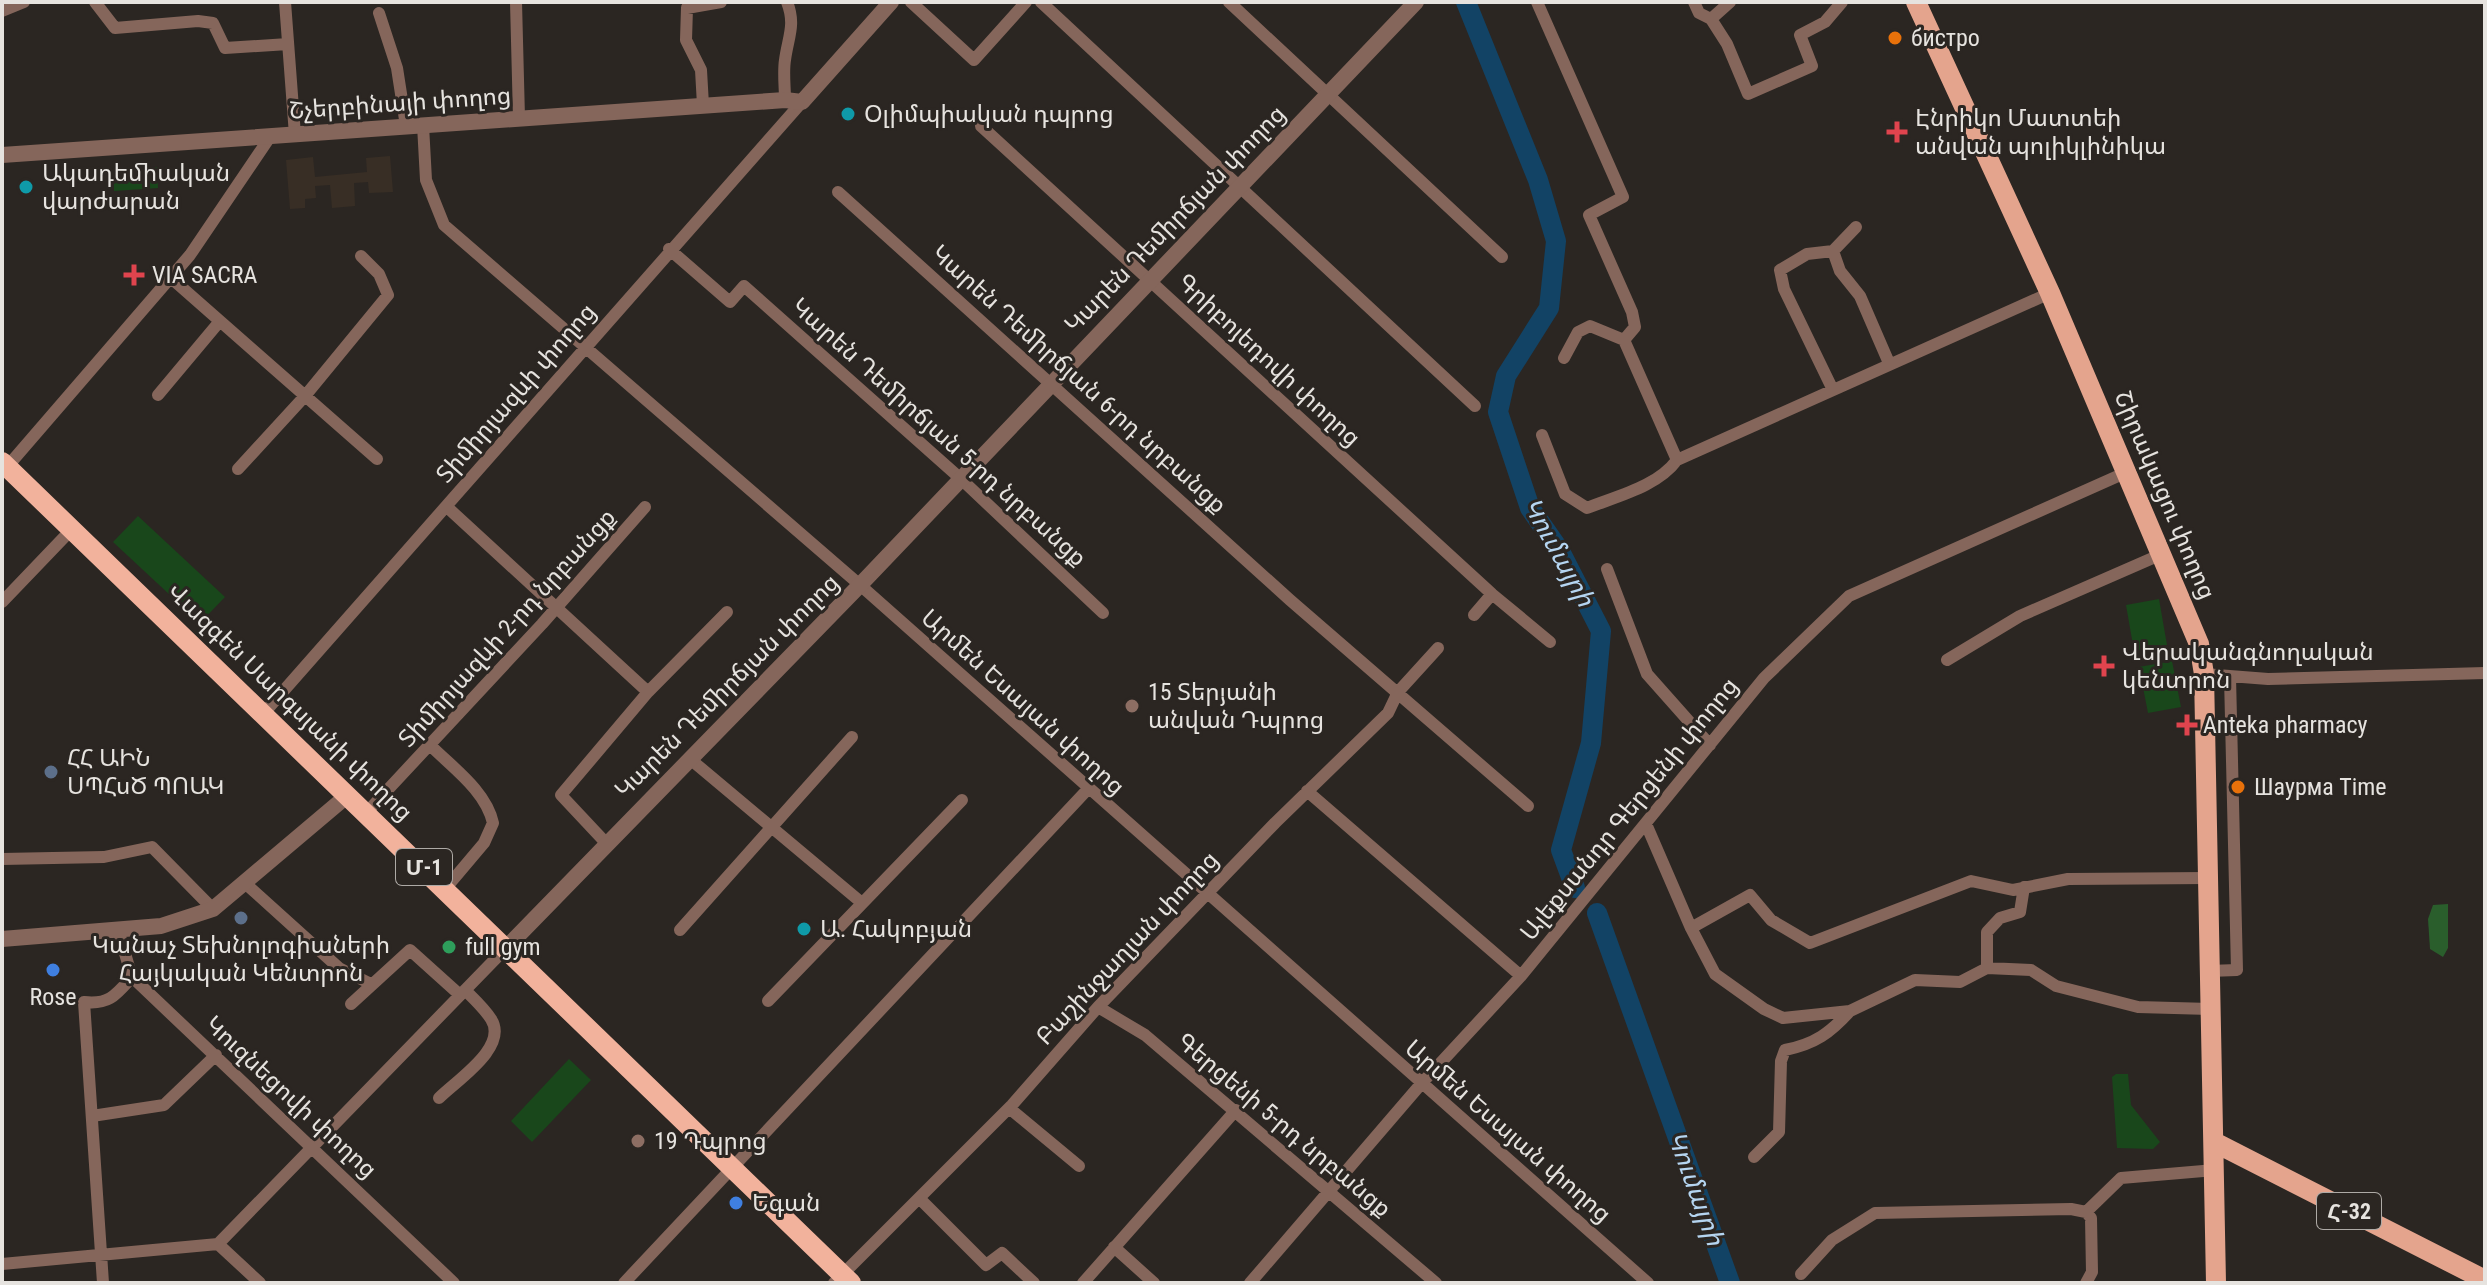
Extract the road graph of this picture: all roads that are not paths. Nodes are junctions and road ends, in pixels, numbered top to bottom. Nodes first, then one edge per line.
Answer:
1 (24, 2) edge
2 (95, 2) edge
3 (285, 2) edge
4 (516, 2) edge
5 (721, 2) edge
6 (787, 2) edge
7 (891, 2) edge
8 (911, 2) edge
9 (1026, 2) edge
10 (1041, 2) edge
11 (1229, 2) edge
12 (1416, 2) edge
13 (1537, 2) edge
14 (1694, 2) edge
15 (1730, 2) edge
16 (1842, 2) edge
17 (1916, 2) edge
18 (2, 11) edge
19 (379, 13) dead end
20 (1711, 19) junction
21 (288, 44) junction
22 (1329, 94) junction
23 (794, 101) junction
24 (703, 105) junction
25 (519, 118) junction
26 (414, 126) junction
27 (981, 126) dead end
28 (295, 135) junction
29 (270, 137) junction
30 (2, 155) edge
31 (1240, 185) junction
32 (838, 192) dead end
33 (1856, 227) dead end
34 (669, 249) junction
35 (1833, 251) junction
36 (361, 256) dead end
37 (1502, 257) dead end
38 (171, 278) junction
39 (1149, 280) junction
40 (2050, 293) junction
41 (220, 321) junction
42 (1624, 340) junction
43 (586, 345) junction
44 (1564, 358) dead end
45 (1889, 363) junction
46 (1051, 383) junction
47 (1832, 388) junction
48 (158, 395) dead end
49 (305, 396) junction
50 (1475, 406) dead end
51 (1542, 435) dead end
52 (377, 459) dead end
53 (1677, 460) junction
54 (5, 464) edge
55 (238, 469) dead end
56 (2127, 472) junction
57 (961, 479) junction
58 (447, 507) junction
59 (645, 507) dead end
60 (72, 529) junction
61 (2162, 554) junction
62 (1607, 569) dead end
63 (860, 585) junction
64 (1492, 594) junction
65 (2, 602) edge
66 (558, 607) junction
67 (727, 612) dead end
68 (1103, 613) dead end
69 (1474, 615) dead end
70 (1550, 642) dead end
71 (1438, 648) dead end
72 (1947, 660) dead end
73 (2485, 673) edge
74 (2204, 674) junction
75 (2230, 677) junction
76 (648, 692) junction
77 (1398, 692) junction
78 (264, 713) junction
79 (852, 737) dead end
80 (1710, 745) junction
81 (431, 746) junction
82 (690, 759) junction
83 (1088, 789) junction
84 (1307, 791) junction
85 (348, 795) junction
86 (962, 800) dead end
87 (1528, 806) dead end
88 (367, 812) junction
89 (1646, 824) junction
90 (771, 827) junction
91 (606, 843) junction
92 (2, 859) edge
93 (2208, 878) junction
94 (246, 884) junction
95 (2024, 887) junction
96 (446, 888) junction
97 (1206, 895) junction
98 (862, 903) junction
99 (213, 909) junction
100 (1691, 928) junction
101 (118, 930) junction
102 (680, 930) dead end
103 (2, 939) edge
104 (507, 947) junction
105 (1987, 968) junction
106 (2209, 971) junction
107 (1521, 976) junction
108 (132, 977) junction
109 (371, 984) junction
110 (463, 992) junction
111 (768, 1001) dead end
112 (351, 1004) dead end
113 (1098, 1007) junction
114 (2210, 1009) junction
115 (1850, 1011) junction
116 (216, 1055) junction
117 (1421, 1084) junction
118 (439, 1098) dead end
119 (1009, 1108) junction
120 (1236, 1110) junction
121 (92, 1116) junction
122 (2214, 1142) junction
123 (314, 1146) junction
124 (1754, 1157) dead end
125 (1079, 1166) dead end
126 (732, 1167) junction
127 (2215, 1170) junction
128 (1331, 1191) junction
129 (919, 1198) junction
130 (2086, 1212) junction
131 (218, 1244) junction
132 (1114, 1247) junction
133 (101, 1255) junction
134 (2, 1264) edge
135 (1801, 1274) dead end
136 (253, 1280) edge
137 (843, 1280) edge
138 (2485, 1280) edge
139 (103, 1283) edge
140 (454, 1283) edge
141 (624, 1283) edge
142 (1034, 1283) edge
143 (1083, 1283) edge
144 (1154, 1283) edge
145 (1250, 1283) edge
146 (1436, 1283) edge
147 (1648, 1283) edge
148 (2086, 1283) edge
149 (2216, 1283) edge

1 - 18 street
2 - 21 street
3 - 21 street
4 - 25 street
5 - 24 street
6 - 23 street
7 - 23 street
8 - 9 street
10 - 31 street
11 - 22 street
12 - 22 street, Կարեն Դեմիրճյան փողոց
13 - 42 street
14 - 20 street
15 - 20 street
16 - 20 street
17 - 40 main road, Շիրակացու փողոց
19 - 26 street, Արմեն Եսայան փողոց
21 - 28 street
22 - 31 street, Կարեն Դեմիրճյան փողոց
22 - 37 street
23 - 24 street, Շչերբինայի փողոց
23 - 34 street, Տիմիրյազևի փողոց
24 - 25 street, Շչերբինայի փողոց
25 - 26 street, Շչերբինայի փողոց
26 - 28 street, Շչերբինայի փողոց
26 - 43 street, Արմեն Եսայան փողոց
27 - 39 street, Գրիբոյեդովի փողոց
28 - 29 street, Շչերբինայի փողոց
29 - 30 street, Շչերբինայի փողոց
29 - 38 street
31 - 39 street, Կարեն Դեմիրճյան փողոց
31 - 50 street
32 - 46 street, Կարեն Դեմիրճյան 6-րդ նրբանցք
33 - 35 street
34 - 43 street, Տիմիրյազևի փողոց
34 - 57 street, Կարեն Դեմիրճյան 5-րդ նրբանցք
35 - 45 street
35 - 47 street
36 - 49 street
38 - 41 street
38 - 54 street
39 - 46 street, Կարեն Դեմիրճյան փողոց
39 - 64 street, Գրիբոյեդովի փողոց
40 - 45 street
40 - 56 main road, Շիրակացու փողոց
41 - 48 street
41 - 49 street
42 - 44 street
42 - 53 street
43 - 58 street, Տիմիրյազևի փողոց
43 - 63 street, Արմեն Եսայան փողոց
45 - 47 street
46 - 57 street, Կարեն Դեմիրճյան փողոց
46 - 77 street, Կարեն Դեմիրճյան 6-րդ նրբանցք
47 - 53 street
49 - 52 street
49 - 55 street
51 - 53 street
54 - 60 highway, Վազգեն Սարգսյանի փողոց / Մ-1
56 - 61 main road, Շիրակացու փողոց
56 - 80 street, Ալեքսանդր Գերցենի փողոց
57 - 63 street, Կարեն Դեմիրճյան փողոց
57 - 68 street, Կարեն Դեմիրճյան 5-րդ նրբանցք
58 - 66 street
58 - 78 street, Տիմիրյազևի փողոց
59 - 66 street, Տիմիրյազևի 2-րդ նրբանցք
60 - 65 street
60 - 78 highway, Վազգեն Սարգսյանի փողոց / Մ-1
61 - 72 street
61 - 74 main road, Շիրակացու փողոց
62 - 80 street
63 - 82 street, Կարեն Դեմիրճյան փողոց
63 - 83 street, Արմեն Եսայան փողոց
64 - 69 street
64 - 70 street, Գրիբոյեդովի փողոց
66 - 76 street
66 - 81 street, Տիմիրյազևի 2-րդ նրբանցք
67 - 76 street
71 - 77 street, Բաշինջաղյան փողոց
73 - 75 street
74 - 75 street
74 - 93 main road, Շիրակացու փողոց
75 - 106 street
76 - 91 street
77 - 84 street, Բաշինջաղյան փողոց
77 - 87 street, Կարեն Դեմիրճյան 6-րդ նրբանցք
78 - 85 highway, Վազգեն Սարգսյանի փողոց / Մ-1
79 - 90 street
80 - 89 street, Ալեքսանդր Գերցենի փողոց
81 - 88 street, Տիմիրյազևի 2-րդ նրբանցք
81 - 96 street
82 - 90 street
82 - 91 street, Կարեն Դեմիրճյան փողոց
83 - 97 street, Արմեն Եսայան փողոց
83 - 126 street
84 - 97 street, Բաշինջաղյան փողոց
84 - 107 street
85 - 88 highway, Վազգեն Սարգսյանի փողոց / Մ-1
85 - 94 street
86 - 98 street
88 - 96 highway, Վազգեն Սարգսյանի փողոց / Մ-1
89 - 100 street
89 - 107 street, Ալեքսանդր Գերցենի փողոց
90 - 98 street
90 - 102 street
91 - 104 street, Կարեն Դեմիրճյան փողոց
92 - 99 street
93 - 95 street
93 - 106 main road, Շիրակացու փողոց
94 - 99 street
94 - 109 street
95 - 100 street
95 - 105 street
96 - 104 highway, Վազգեն Սարգսյանի փողոց / Մ-1
97 - 113 street, Բաշինջաղյան փողոց
97 - 117 street, Արմեն Եսայան փողոց
98 - 111 street
99 - 101 street
100 - 115 street
101 - 103 street
101 - 108 street
104 - 110 street, Կարեն Դեմիրճյան փողոց
104 - 126 highway, Վազգեն Սարգսյանի փողոց / Մ-1
105 - 114 street
105 - 115 street
106 - 114 main road, Շիրակացու փողոց
107 - 117 street, Ալեքսանդր Գերցենի փողոց
108 - 116 street, Կուզնեցովի փողոց
108 - 121 street
109 - 110 street
109 - 112 street
110 - 118 street
110 - 123 street, Կարեն Դեմիրճյան փողոց
113 - 119 street, Բաշինջաղյան փողոց
113 - 120 street, Գերցենի 5-րդ նրբանցք
114 - 122 main road, Շիրակացու փողոց
115 - 124 street
116 - 121 street
116 - 123 street, Կուզնեցովի փողոց
117 - 128 street, Ալեքսանդր Գերցենի փողոց
117 - 147 street, Արմեն Եսայան փողոց
119 - 125 street
119 - 129 street, Բաշինջաղյան փողոց
120 - 128 street, Գերցենի 5-րդ նրբանցք
120 - 132 street
121 - 133 street
122 - 127 main road, Շիրակացու փողոց
122 - 138 main road, Հ-32
123 - 131 street, Կարեն Դեմիրճյան փողոց
123 - 140 street, Կուզնեցովի փողոց
126 - 137 highway, Վազգեն Սարգսյանի փողոց / Մ-1
126 - 141 street
127 - 130 street
127 - 149 main road, Շիրակացու փողոց
128 - 145 street, Ալեքսանդր Գերցենի փողոց
128 - 146 street, Գերցենի 5-րդ նրբանցք
129 - 137 street, Բաշինջաղյան փողոց
129 - 142 street
130 - 135 street
130 - 148 street
131 - 133 street
131 - 136 street
132 - 143 street
132 - 144 street
133 - 134 street
133 - 139 street

